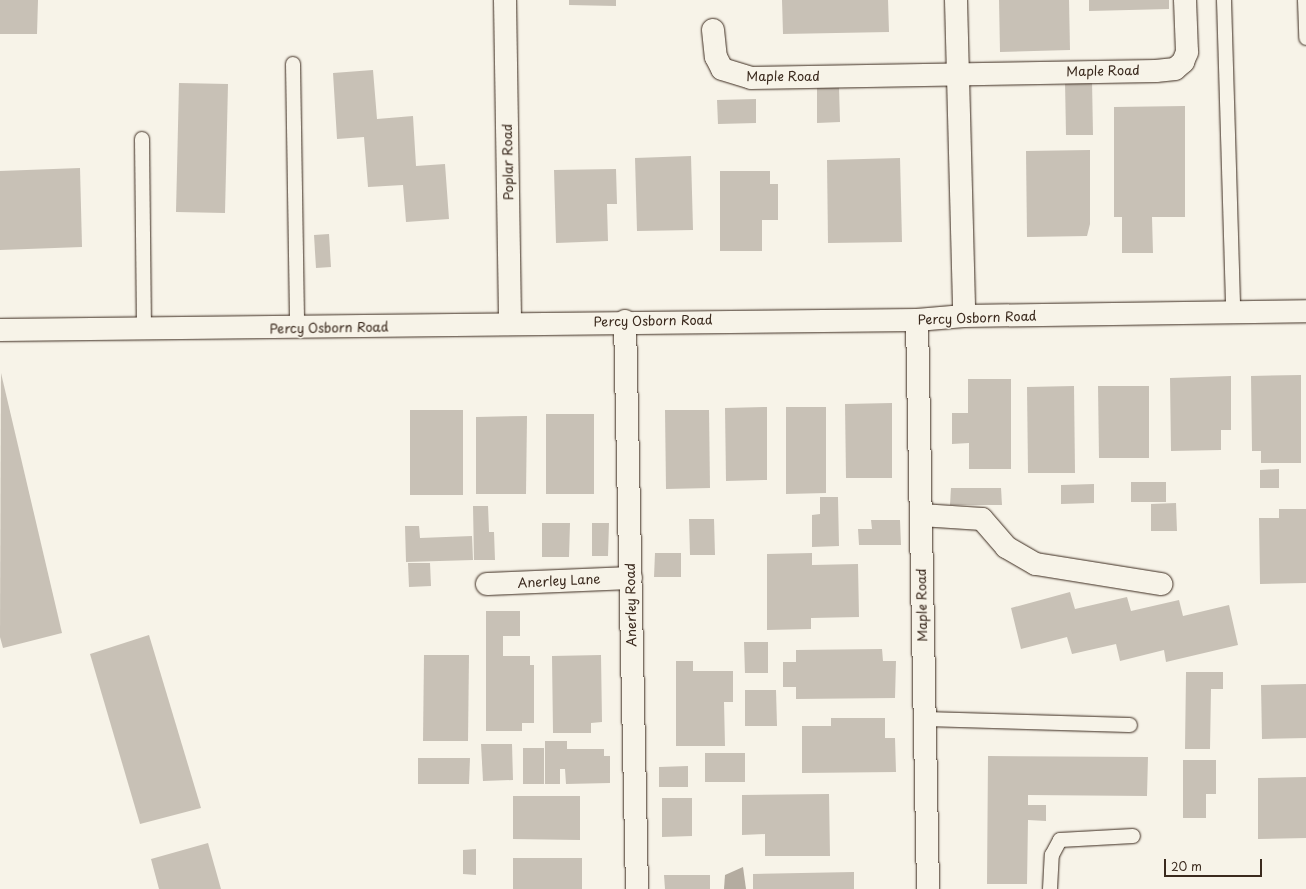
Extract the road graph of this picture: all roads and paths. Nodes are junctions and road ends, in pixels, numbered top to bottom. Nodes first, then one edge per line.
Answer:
1 (505, 0) edge
2 (956, 0) edge
3 (1185, 0) edge
4 (1224, 0) edge
5 (1305, 0) edge
6 (712, 30) dead end
7 (1306, 38) edge
8 (293, 64) dead end
9 (957, 73) junction
10 (142, 139) dead end
11 (1306, 311) edge
12 (1233, 312) junction
13 (964, 316) junction
14 (917, 320) junction
15 (625, 321) junction
16 (510, 324) junction
17 (297, 329) junction
18 (0, 330) edge
19 (144, 330) junction
20 (921, 515) junction
21 (631, 578) junction
22 (487, 584) dead end
23 (1161, 584) dead end
24 (924, 719) junction
25 (1130, 725) dead end
26 (1133, 836) dead end
27 (637, 889) edge
28 (928, 889) edge
29 (1050, 889) edge

1 - 16 street, Poplar Road
2 - 9 street
3 - 9 street, Maple Road
4 - 12 lane
5 - 7 lane
6 - 9 street, Maple Road
8 - 17 lane
9 - 13 street
10 - 19 lane
11 - 12 street, Percy Osborn Road
12 - 13 street, Percy Osborn Road
13 - 14 street, Percy Osborn Road
14 - 15 street, Percy Osborn Road
14 - 20 street, Maple Road
15 - 16 street, Percy Osborn Road
15 - 21 street, Anerley Road
16 - 17 street, Percy Osborn Road
17 - 19 street, Percy Osborn Road
18 - 19 street, Percy Osborn Road
20 - 23 street
20 - 24 street, Maple Road
21 - 22 street, Anerley Lane
21 - 27 street, Anerley Road
24 - 25 lane
24 - 28 street, Maple Road
26 - 29 lane

